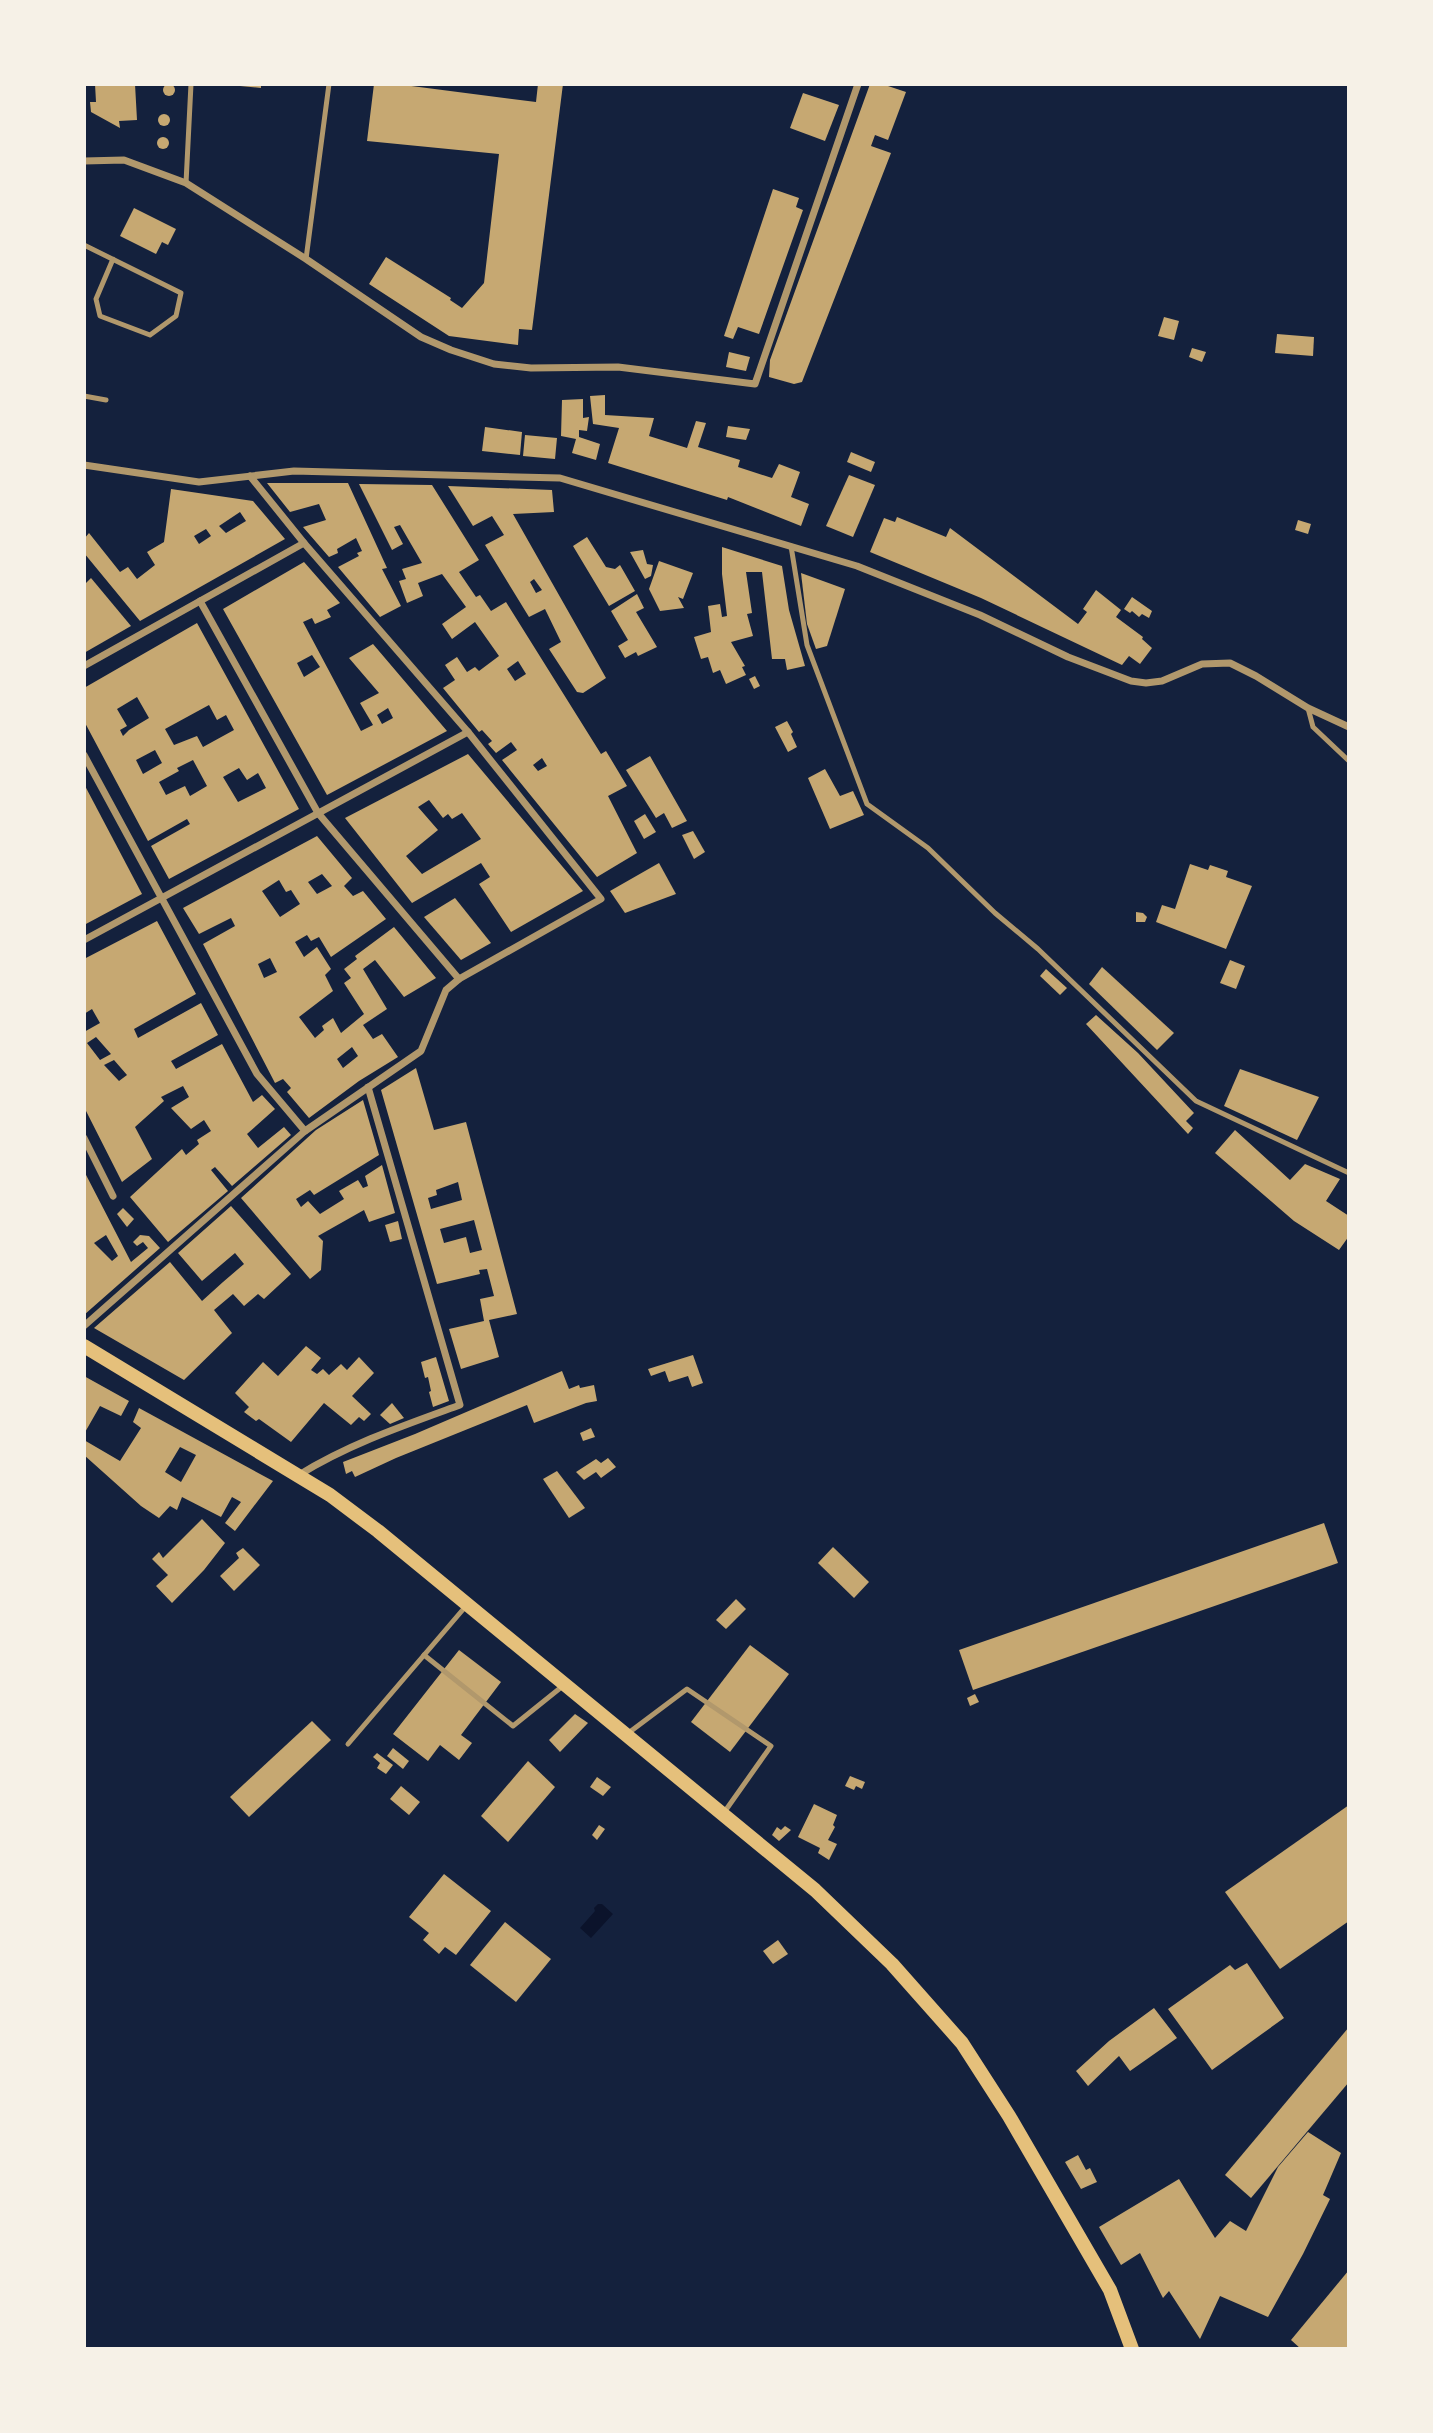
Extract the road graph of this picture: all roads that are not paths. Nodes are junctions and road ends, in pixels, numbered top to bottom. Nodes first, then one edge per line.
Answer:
1 (191, 84) edge
2 (329, 84) edge
3 (858, 84) edge
4 (84, 160) edge
5 (186, 183) junction
6 (84, 245) edge
7 (113, 259) junction
8 (306, 259) junction
9 (84, 396) edge
10 (106, 400) dead end
11 (84, 465) edge
12 (250, 476) junction
13 (304, 543) junction
14 (791, 546) junction
15 (200, 601) junction
16 (84, 666) edge
17 (1308, 708) junction
18 (1349, 727) edge
19 (468, 732) junction
20 (84, 755) edge
21 (1349, 761) edge
22 (318, 813) junction
23 (160, 898) junction
24 (84, 940) edge
25 (459, 979) junction
26 (368, 1087) junction
27 (305, 1131) junction
28 (84, 1138) edge
29 (1349, 1173) edge
30 (113, 1196) dead end
31 (84, 1326) edge
32 (84, 1346) edge
33 (298, 1476) junction
34 (468, 1604) junction
35 (424, 1655) junction
36 (565, 1683) junction
37 (626, 1734) junction
38 (348, 1744) dead end
39 (723, 1814) junction
40 (1132, 2349) edge

1 - 5 lane
2 - 8 lane
3 - 8 street
4 - 5 street
5 - 8 street
6 - 7 lane
7 - 7 lane
9 - 10 lane
11 - 12 street
12 - 13 street
12 - 14 street
13 - 15 street
13 - 19 street
14 - 17 street
14 - 29 lane
15 - 16 street
15 - 22 street
17 - 18 street
17 - 21 lane
19 - 22 street
19 - 25 street
20 - 23 street
22 - 23 street
22 - 25 street
23 - 24 street
23 - 27 street
25 - 26 street
26 - 27 street
26 - 33 street
27 - 31 street
28 - 30 street
32 - 33 main road
33 - 34 main road
34 - 35 lane
34 - 36 main road
35 - 36 lane
35 - 38 lane
36 - 37 main road
37 - 39 main road
37 - 39 lane
39 - 40 main road

